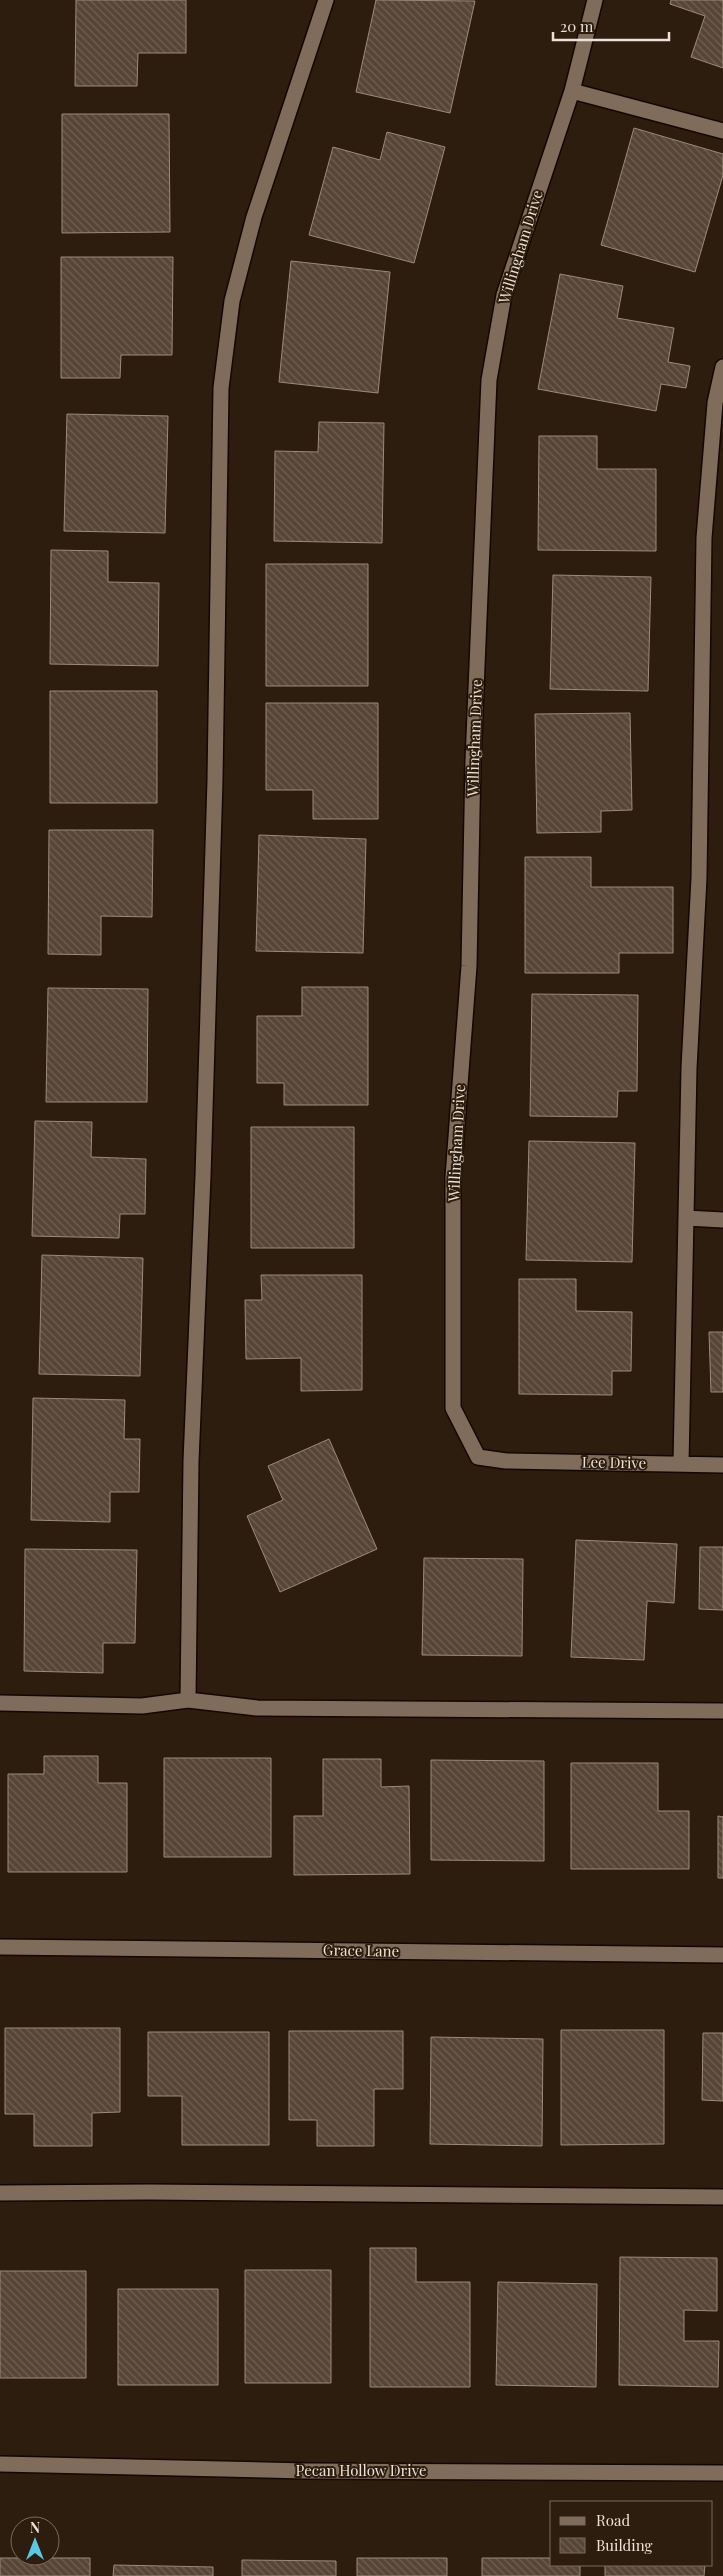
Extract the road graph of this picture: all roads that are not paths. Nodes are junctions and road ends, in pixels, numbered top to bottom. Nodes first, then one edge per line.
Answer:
1 (326, 0) edge
2 (595, 0) edge
3 (572, 91) junction
4 (723, 132) edge
5 (723, 367) edge
6 (686, 1218) junction
7 (723, 1220) edge
8 (506, 1461) joint
9 (681, 1464) junction
10 (723, 1464) edge
11 (188, 1700) junction
12 (0, 1703) edge
13 (723, 1711) edge
14 (0, 1947) edge
15 (723, 1955) edge
16 (0, 2194) edge
17 (723, 2197) edge
18 (0, 2464) edge
19 (723, 2473) edge

1 - 11 street
2 - 3 street, Willingham Drive
3 - 4 street
3 - 8 street, Willingham Drive
5 - 6 street
6 - 7 street
6 - 9 street
8 - 9 street, Lee Drive
9 - 10 street, Lee Drive
11 - 12 street
11 - 13 street
14 - 15 street, Grace Lane
16 - 17 street
18 - 19 street, Pecan Hollow Drive

